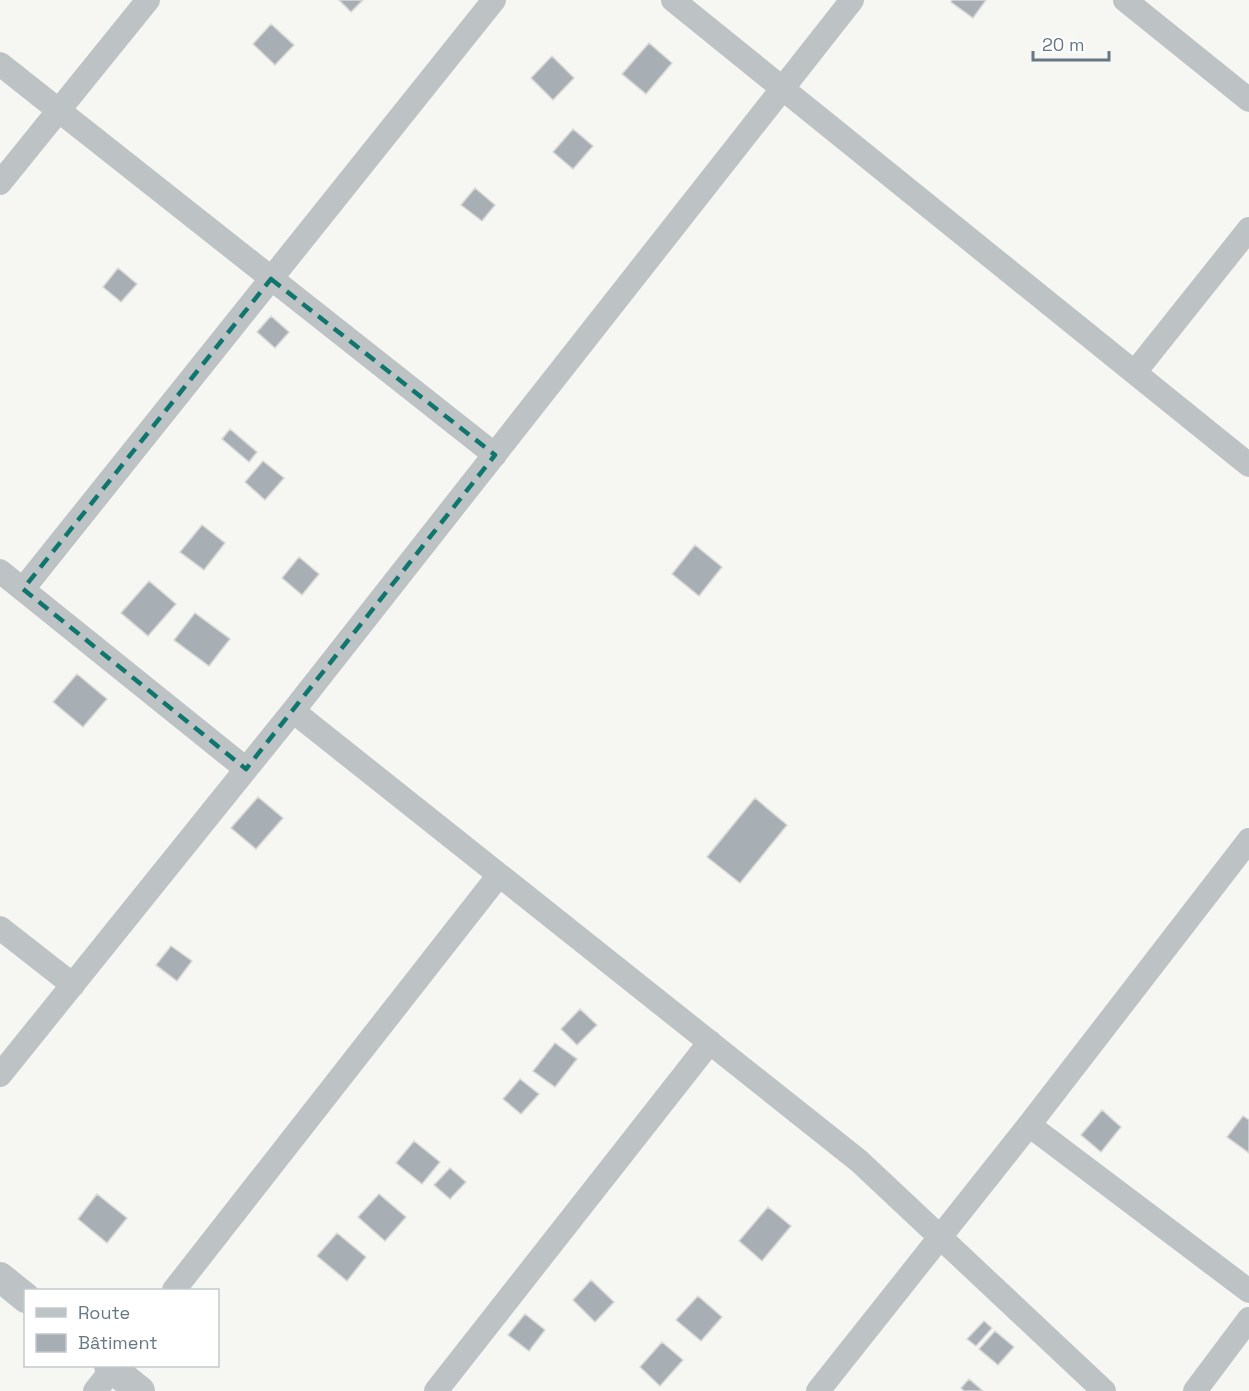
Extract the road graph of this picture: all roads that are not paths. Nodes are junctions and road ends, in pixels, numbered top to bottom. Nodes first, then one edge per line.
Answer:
1 (148, 0) edge
2 (494, 0) edge
3 (673, 0) edge
4 (852, 0) edge
5 (1125, 0) edge
6 (0, 64) edge
7 (783, 89) junction
8 (1249, 100) edge
9 (58, 111) junction
10 (0, 183) edge
11 (1249, 229) edge
12 (271, 279) junction
13 (1135, 372) junction
14 (495, 454) junction
15 (1249, 465) edge
16 (0, 571) edge
17 (23, 589) junction
18 (293, 711) junction
19 (246, 769) junction
20 (1246, 850) edge
21 (499, 875) junction
22 (0, 928) edge
23 (73, 985) junction
24 (710, 1042) junction
25 (0, 1075) edge
26 (1029, 1125) junction
27 (940, 1237) junction
28 (0, 1277) edge
29 (175, 1289) edge
30 (1249, 1291) edge
31 (24, 1296) edge
32 (1249, 1318) edge
33 (108, 1373) edge
34 (140, 1391) edge
35 (436, 1391) edge
36 (818, 1391) edge
37 (1104, 1391) edge
38 (1195, 1391) edge

1 - 9 street
2 - 12 street
3 - 7 street
4 - 7 street
5 - 8 street
6 - 9 street
7 - 13 street
7 - 14 street
9 - 10 street
9 - 12 street
11 - 13 street
12 - 14 street
12 - 17 street
13 - 15 street
14 - 18 street
16 - 17 street
17 - 19 street
18 - 19 street
18 - 21 street
19 - 23 street
20 - 26 street
21 - 24 street
21 - 29 street
22 - 23 street
23 - 25 street
24 - 27 street
24 - 35 street
26 - 27 street
26 - 30 street
27 - 36 street
27 - 37 street
28 - 31 street
32 - 38 street
33 - 34 street

